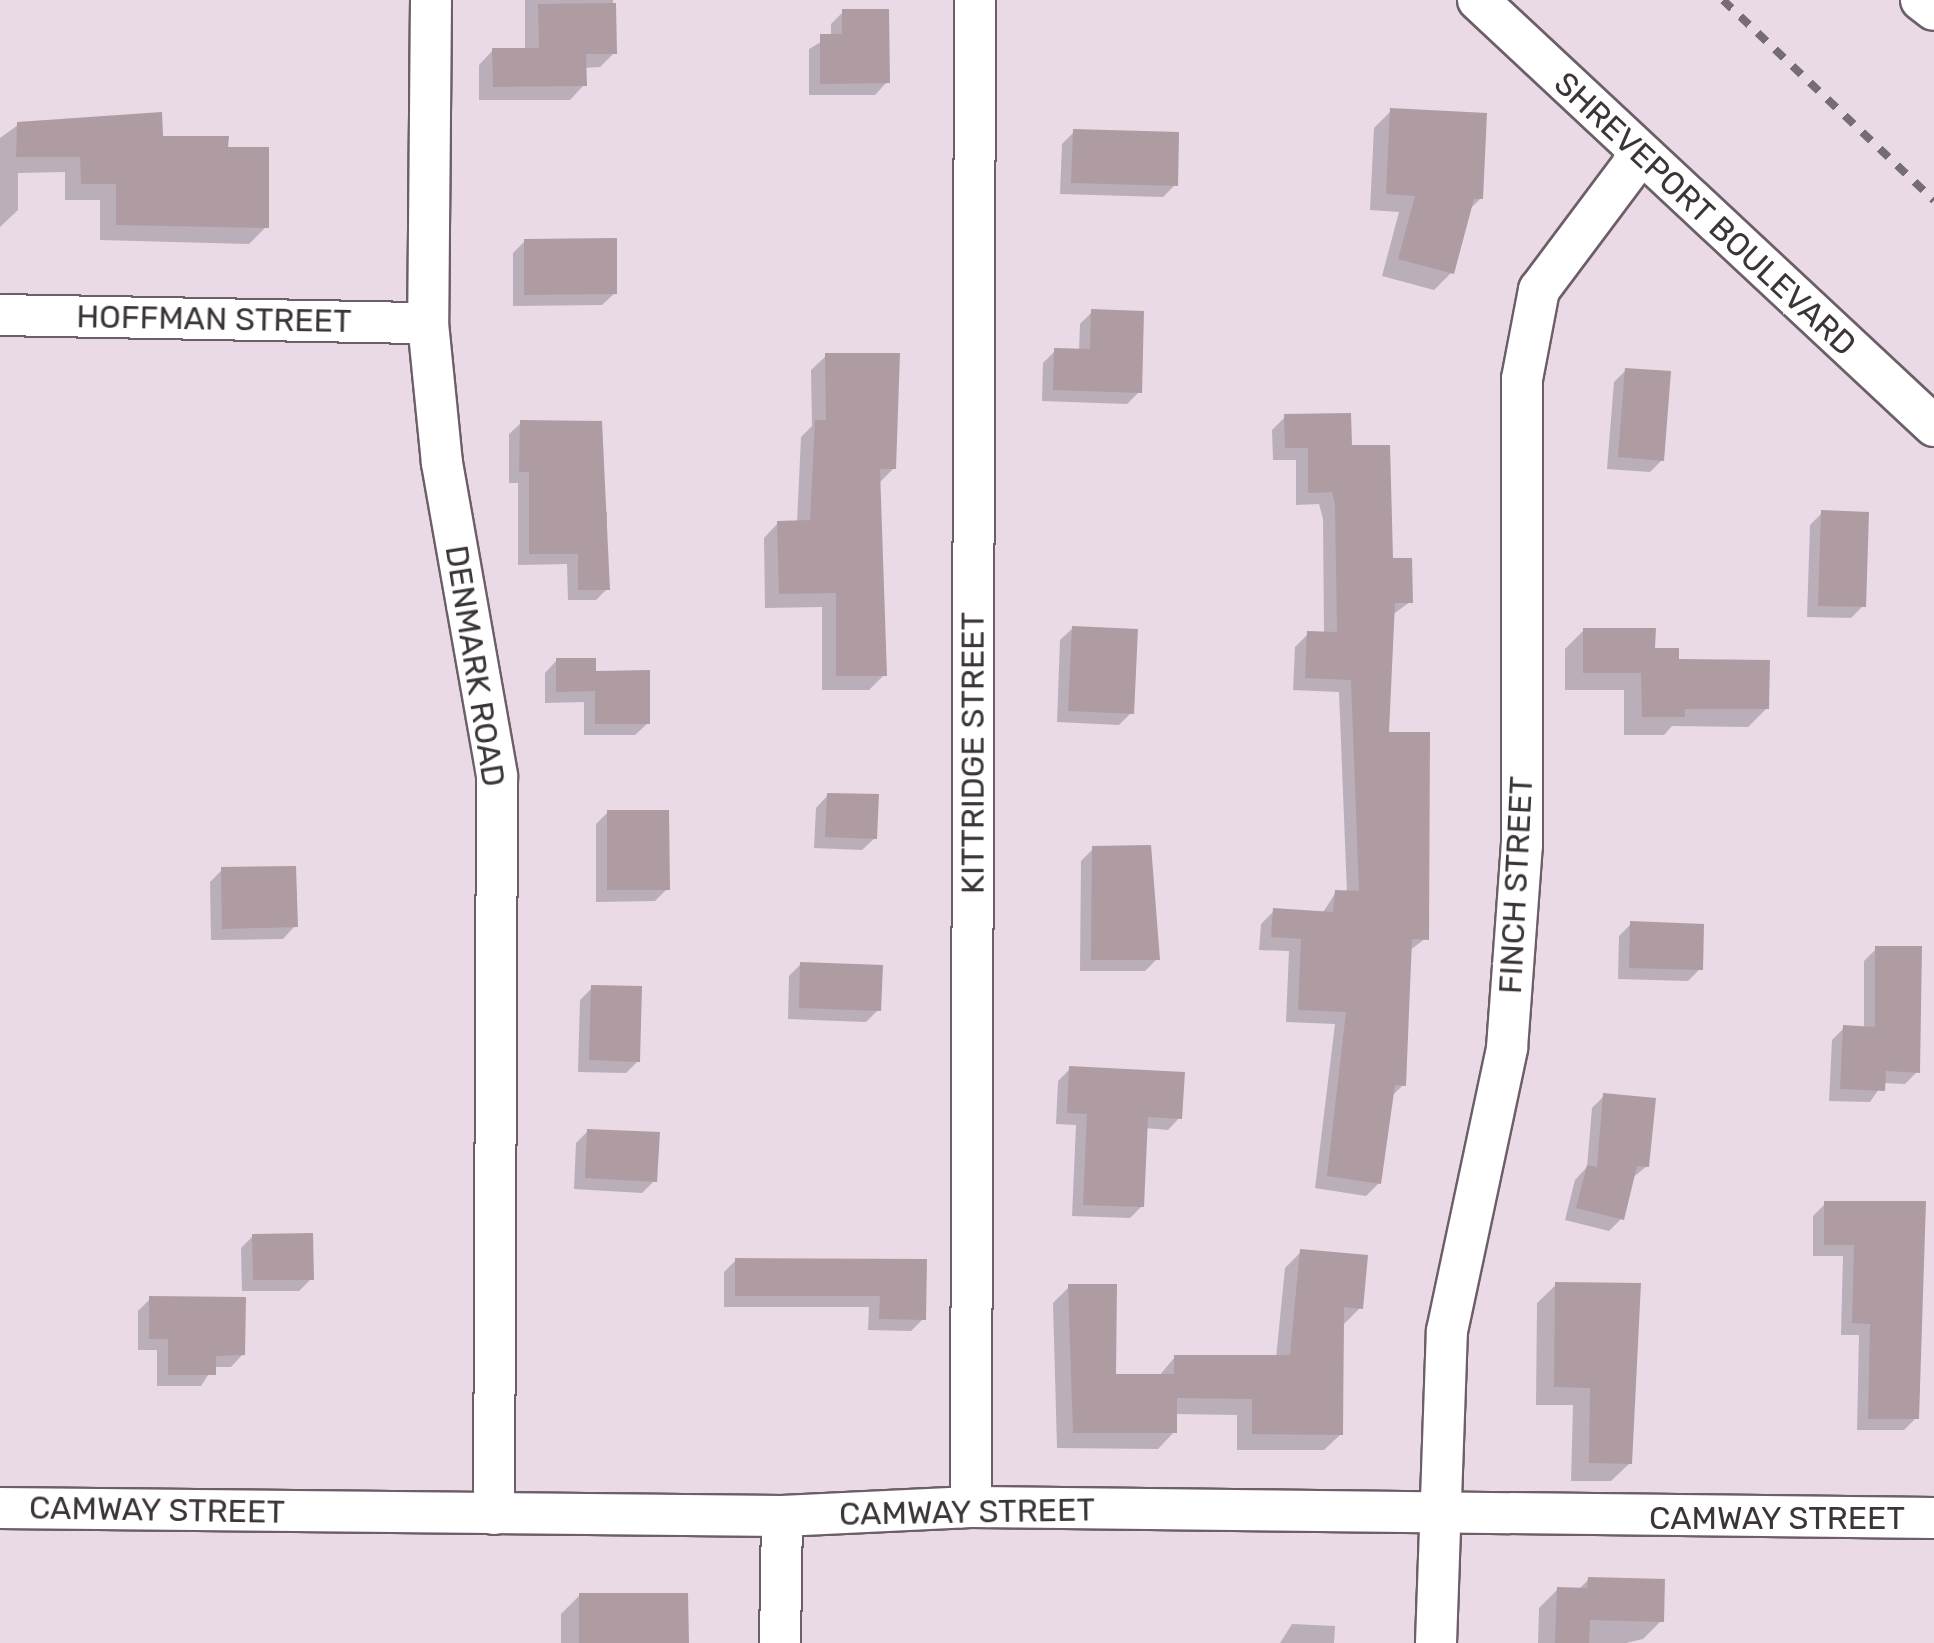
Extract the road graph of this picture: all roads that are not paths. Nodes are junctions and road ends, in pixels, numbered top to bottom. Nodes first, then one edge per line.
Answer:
1 (431, 0) edge
2 (975, 0) edge
3 (1478, 0) edge
4 (1921, 0) edge
5 (1934, 10) edge
6 (1640, 155) junction
7 (0, 315) edge
8 (428, 323) junction
9 (1934, 426) edge
10 (971, 1507) junction
11 (0, 1508) edge
12 (494, 1514) junction
13 (782, 1516) junction
14 (1438, 1517) junction
15 (1934, 1518) edge
16 (780, 1643) edge
17 (1436, 1643) edge

1 - 8 street, DENMARK ROAD
2 - 10 street, KITTRIDGE STREET
3 - 6 street, SHREVEPORT BOULEVARD
4 - 5 street
6 - 9 street, SHREVEPORT BOULEVARD
6 - 14 street, FINCH STREET
7 - 8 street, HOFFMAN STREET
8 - 12 street, DENMARK ROAD
10 - 13 street, CAMWAY STREET
10 - 14 street, CAMWAY STREET
11 - 12 street, CAMWAY STREET
12 - 13 street, CAMWAY STREET
13 - 16 street
14 - 15 street, CAMWAY STREET
14 - 17 street, FINCH STREET

